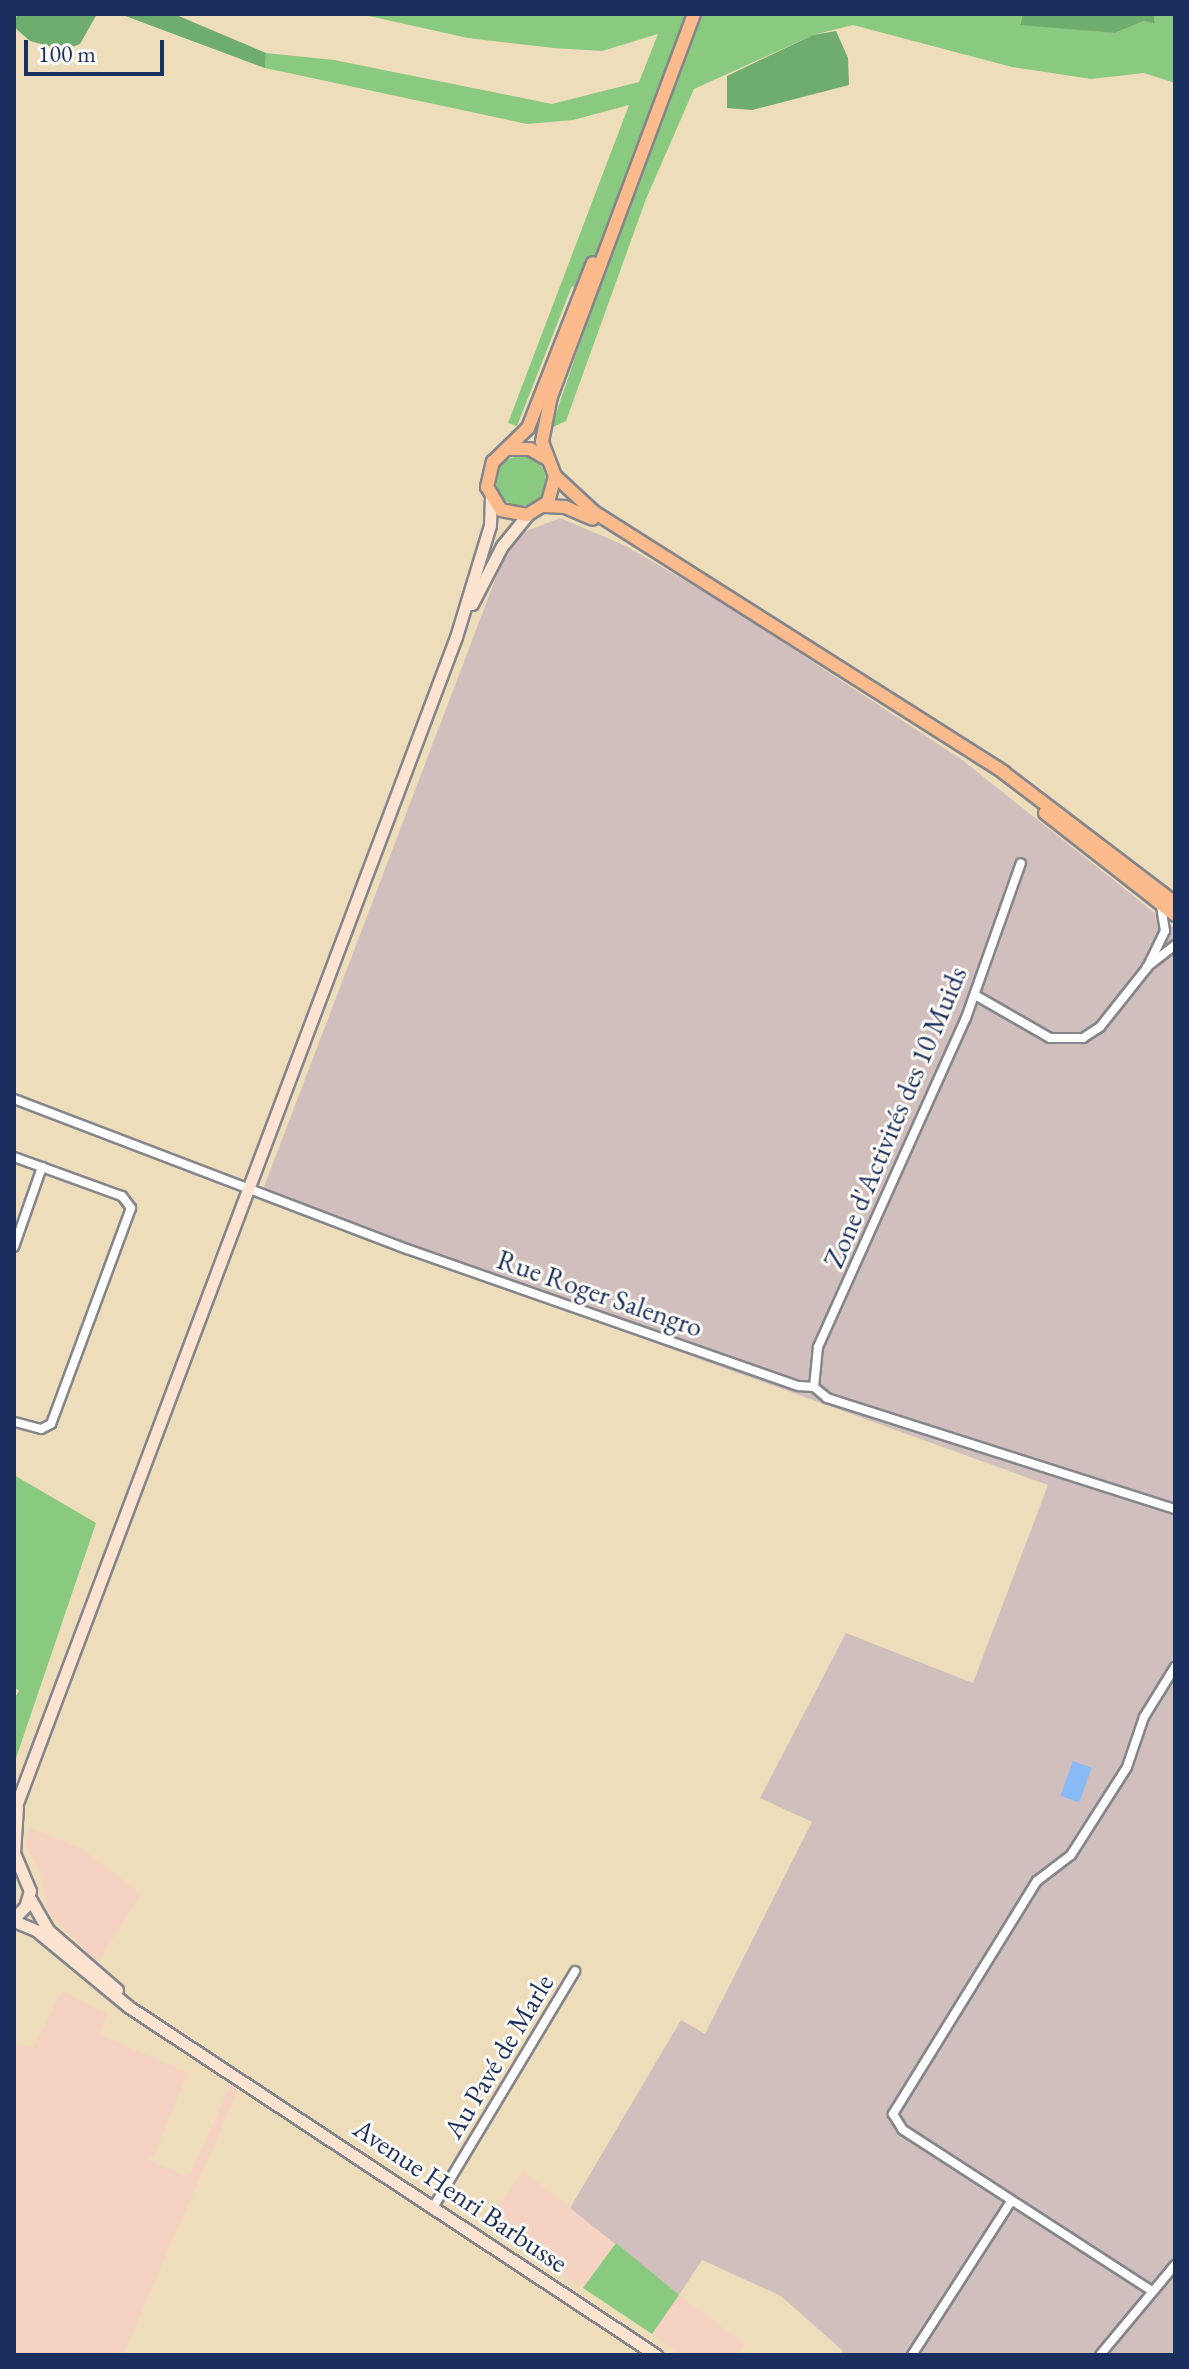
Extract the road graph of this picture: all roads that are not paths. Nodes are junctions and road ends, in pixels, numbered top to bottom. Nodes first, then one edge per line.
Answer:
1 (694, 14) edge
2 (623, 199) junction
3 (510, 449) junction
4 (547, 460) junction
5 (555, 476) junction
6 (491, 498) junction
7 (545, 506) junction
8 (527, 515) junction
9 (639, 542) junction
10 (456, 637) junction
11 (971, 753) junction
12 (1021, 863) dead end
13 (1159, 903) junction
14 (1175, 903) edge
15 (1175, 915) edge
16 (1175, 924) edge
17 (1163, 936) junction
18 (1175, 945) edge
19 (1147, 968) junction
20 (975, 995) junction
21 (14, 1099) edge
22 (14, 1157) edge
23 (42, 1167) junction
24 (247, 1186) junction
25 (14, 1247) edge
26 (814, 1387) junction
27 (14, 1422) edge
28 (1175, 1509) edge
29 (1175, 1667) edge
30 (16, 1807) edge
31 (17, 1867) edge
32 (29, 1897) junction
33 (14, 1919) edge
34 (575, 1971) dead end
35 (238, 2076) junction
36 (1012, 2200) junction
37 (434, 2206) junction
38 (1175, 2265) edge
39 (1152, 2291) junction
40 (656, 2355) edge
41 (912, 2355) edge
42 (1100, 2355) edge

1 - 2 main road
2 - 3 main road
2 - 4 main road
3 - 4 main road
3 - 6 main road
4 - 5 main road
5 - 7 main road
5 - 9 main road
6 - 8 main road
6 - 10 main road
7 - 8 main road
7 - 9 main road
8 - 10 main road
9 - 11 main road
10 - 24 main road, Avenue Henri Barbusse
11 - 13 main road
11 - 14 main road
12 - 20 street, Zone d'Activités des 10 Muids
13 - 15 main road
13 - 17 street
16 - 17 street
17 - 19 street
18 - 19 street
19 - 20 street
20 - 26 street, Zone d'Activités des 10 Muids
21 - 24 street, Rue Roger Salengro
22 - 23 street
23 - 25 street
23 - 27 street
24 - 26 street, Rue Roger Salengro
24 - 30 main road, Avenue Henri Barbusse
26 - 28 street, Rue Roger Salengro
29 - 36 street
30 - 31 main road, Avenue Henri Barbusse
31 - 32 main road, Avenue Henri Barbusse
32 - 33 main road
32 - 35 main road, Avenue Henri Barbusse
33 - 35 main road, Avenue Henri Barbusse
34 - 37 street, Au Pavé de Marle
35 - 37 main road, Avenue Henri Barbusse
36 - 39 street
36 - 41 street
37 - 40 main road, Avenue Henri Barbusse
38 - 39 street
39 - 42 street

